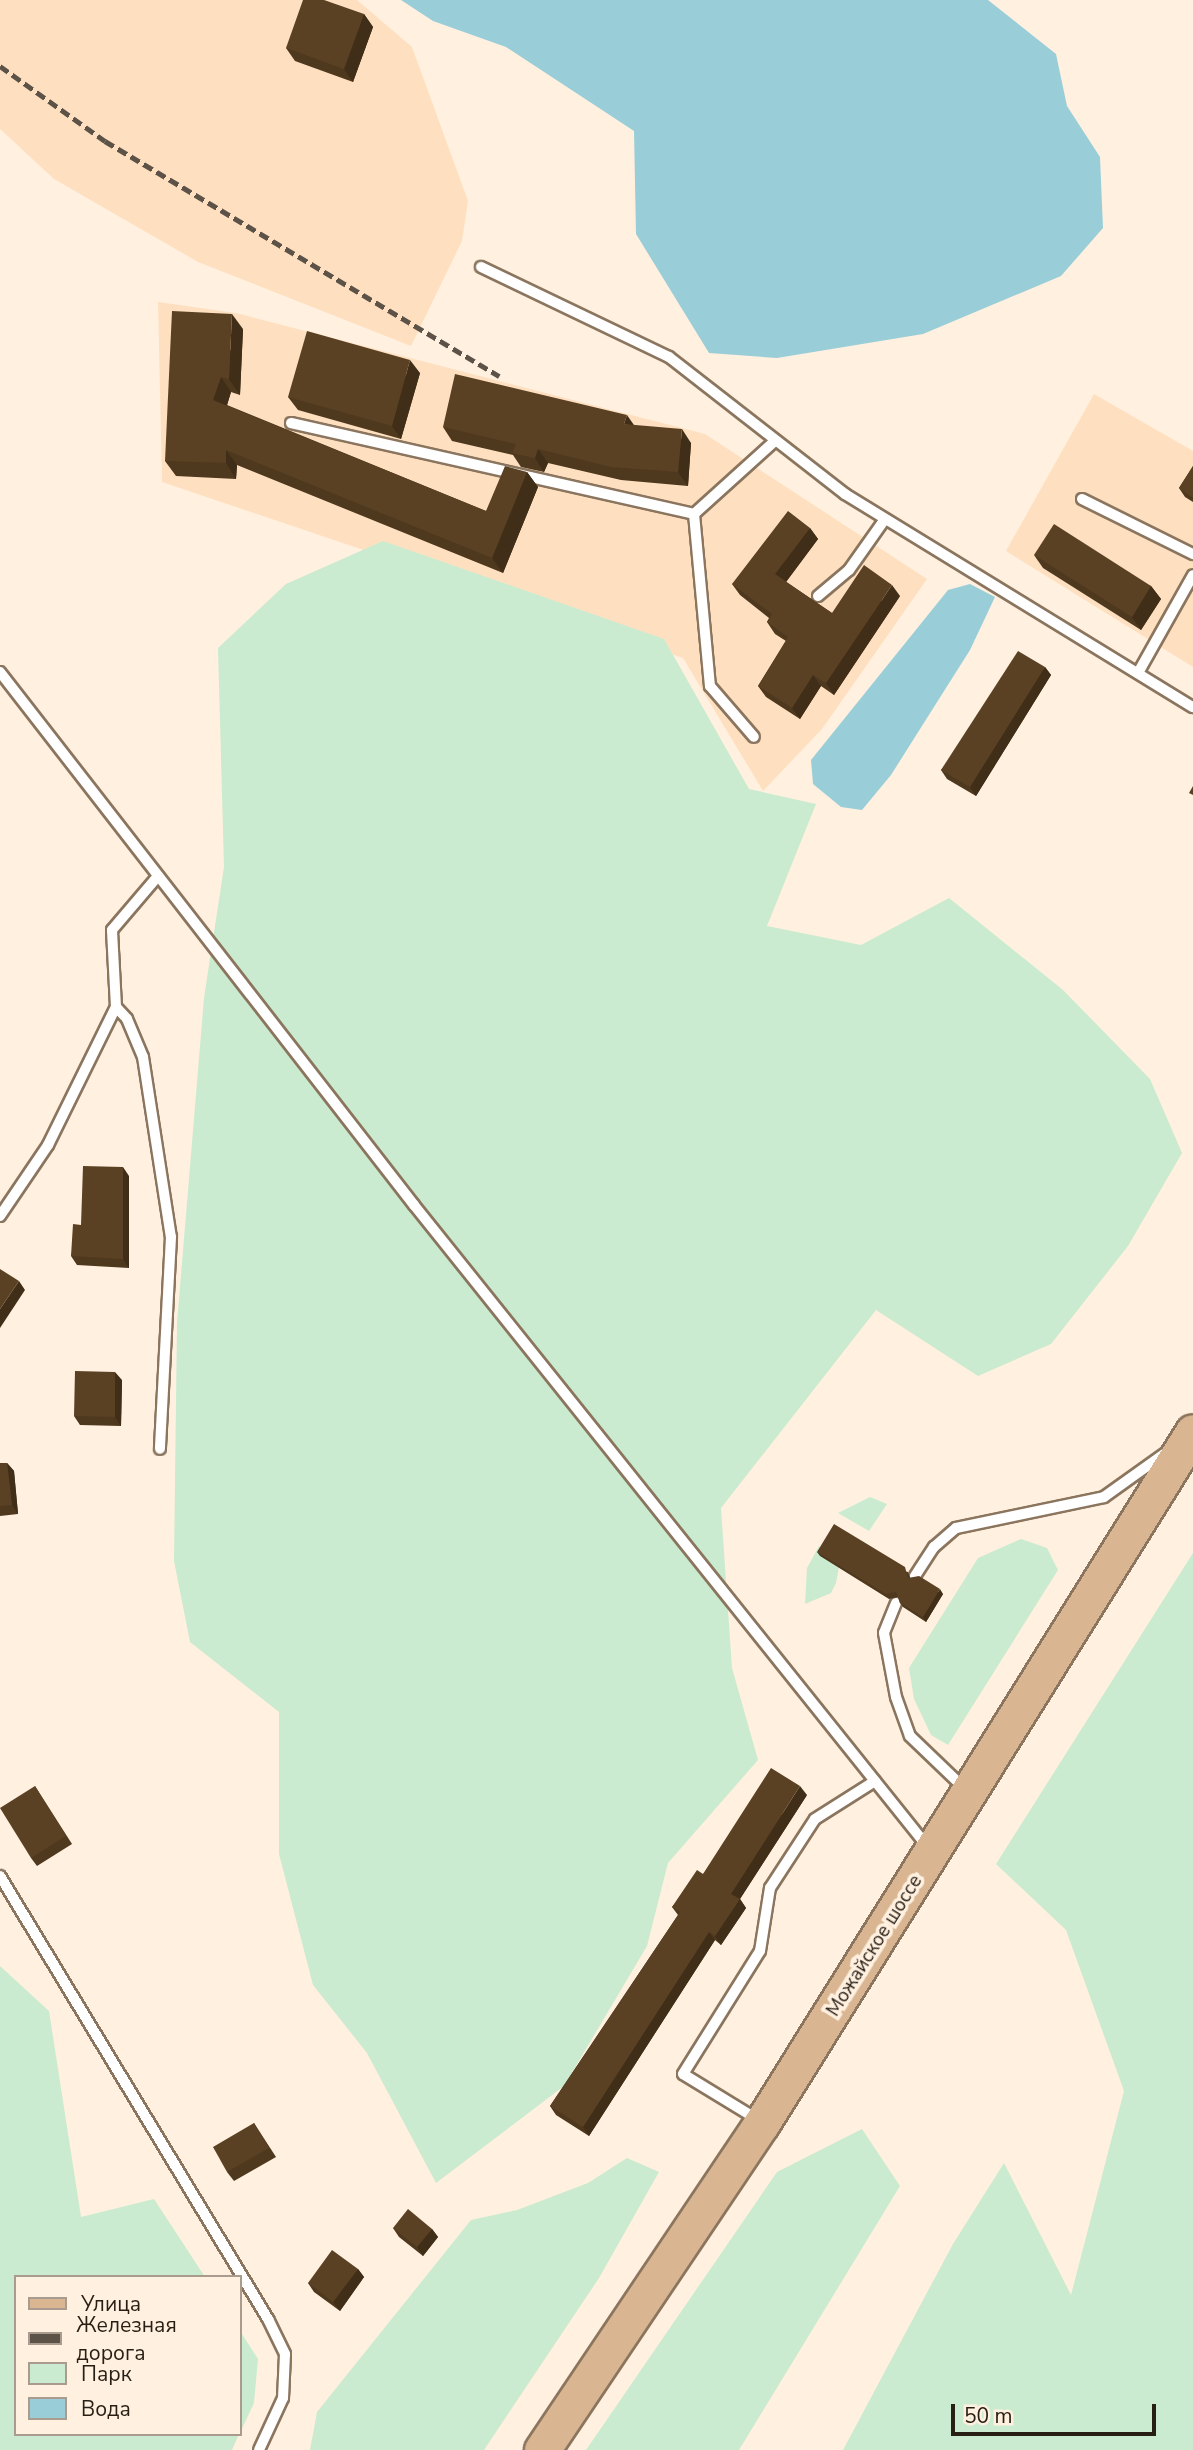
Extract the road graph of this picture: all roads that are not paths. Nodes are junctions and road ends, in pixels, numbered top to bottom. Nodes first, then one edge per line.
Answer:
1 (481, 267) dead end
2 (291, 423) dead end
3 (776, 440) junction
4 (1082, 499) dead end
5 (694, 514) junction
6 (886, 519) junction
7 (1193, 554) edge
8 (1193, 575) edge
9 (818, 596) dead end
10 (0, 672) edge
11 (1138, 673) junction
12 (1193, 707) edge
13 (754, 737) dead end
14 (158, 876) junction
15 (116, 1007) junction
16 (0, 1216) edge
17 (1192, 1433) edge
18 (160, 1449) dead end
19 (915, 1576) edge
20 (896, 1603) edge
21 (875, 1781) junction
22 (971, 1795) junction
23 (933, 1854) junction
24 (0, 1876) edge
25 (762, 2123) junction
26 (241, 2275) edge
27 (242, 2276) edge
28 (259, 2450) edge
29 (542, 2450) edge

1 - 3 lane
2 - 5 lane
3 - 5 lane
3 - 6 lane
4 - 7 lane
5 - 13 lane
6 - 9 lane
6 - 11 lane
8 - 11 lane
10 - 14 lane
11 - 12 lane
14 - 15 lane
14 - 21 lane
15 - 16 lane
15 - 18 lane
17 - 19 lane
17 - 22 main road, Можайское шоссе
20 - 22 lane
21 - 23 lane
21 - 25 lane
22 - 23 main road, Можайское шоссе
23 - 25 main road, Можайское шоссе
24 - 26 lane
25 - 29 main road, Можайское шоссе
27 - 28 lane

